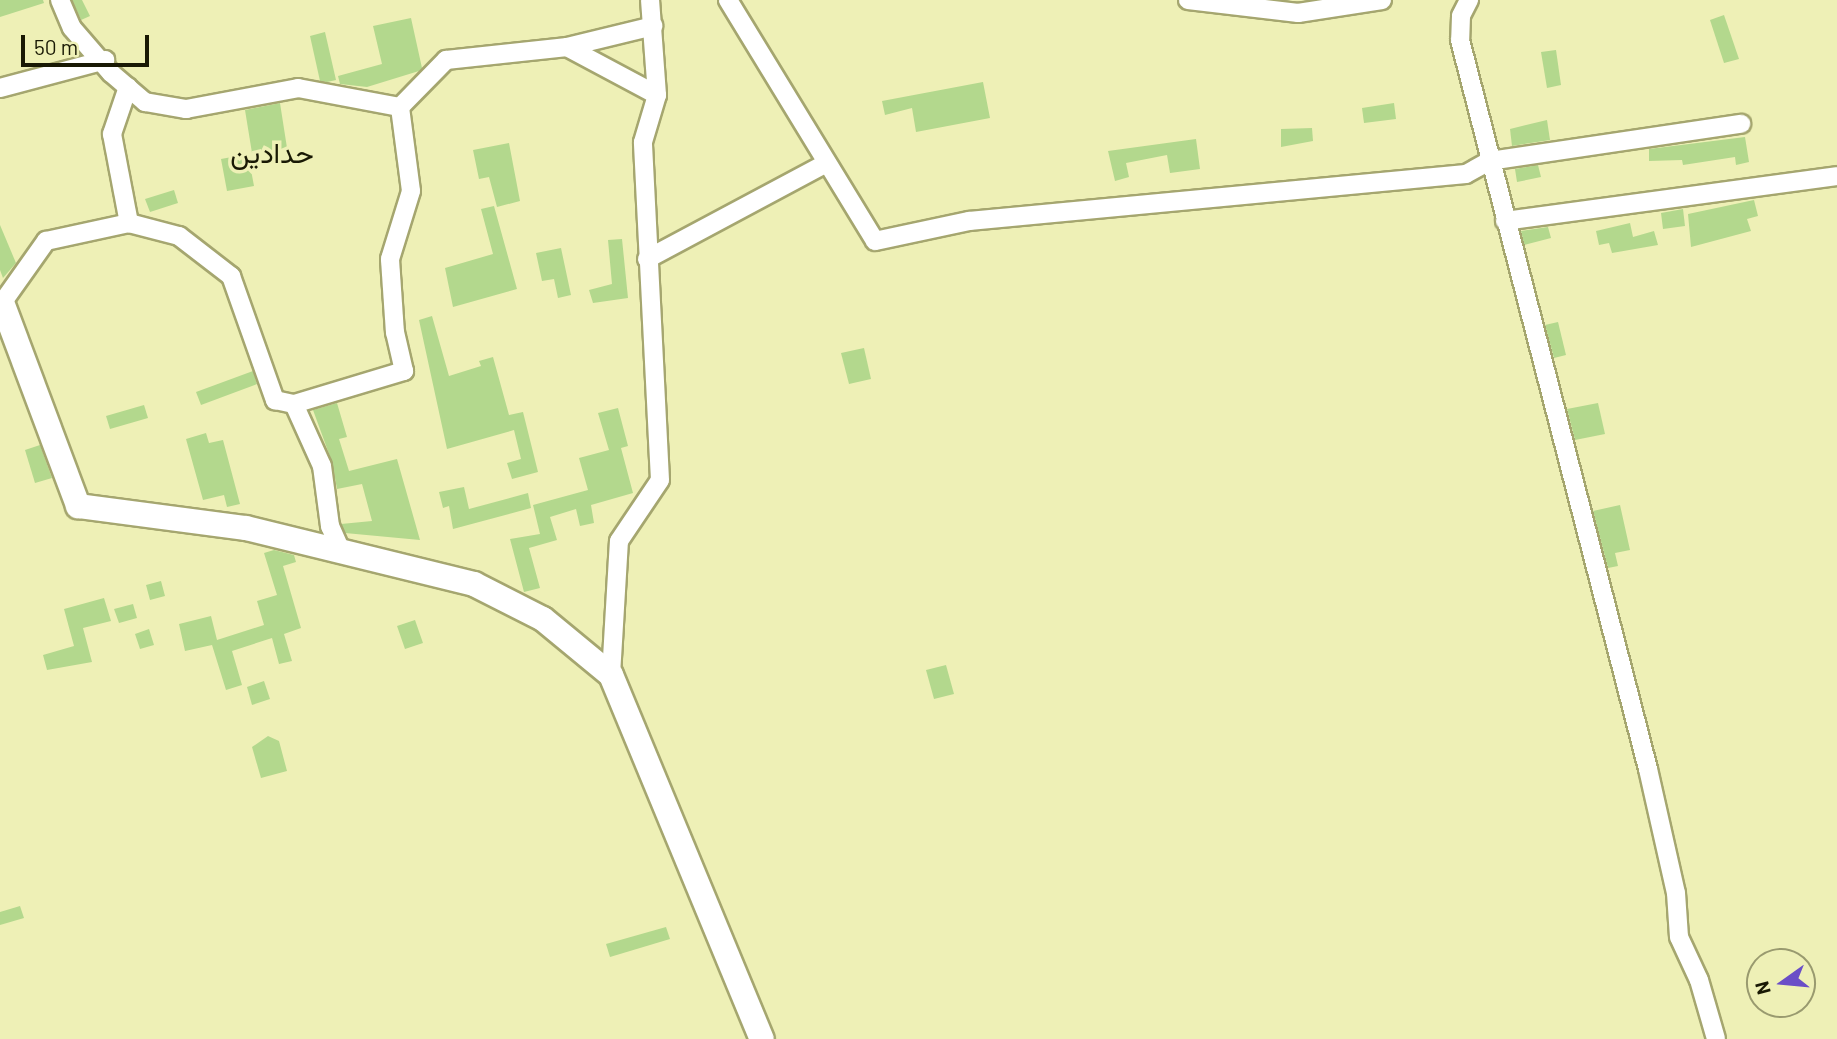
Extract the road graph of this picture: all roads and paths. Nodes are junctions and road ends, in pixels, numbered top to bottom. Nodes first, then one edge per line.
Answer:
1 (60, 0) edge
2 (650, 0) edge
3 (727, 0) edge
4 (1188, 0) edge
5 (1382, 0) edge
6 (1469, 0) edge
7 (653, 26) junction
8 (567, 47) junction
9 (105, 60) junction
10 (128, 87) junction
11 (0, 88) edge
12 (657, 95) junction
13 (400, 107) junction
14 (1741, 124) dead end
15 (1489, 161) junction
16 (827, 163) junction
17 (1837, 176) edge
18 (1505, 221) junction
19 (129, 223) junction
20 (647, 259) junction
21 (2, 306) edge
22 (294, 404) junction
23 (341, 551) junction
24 (611, 675) junction
25 (762, 1039) edge
26 (1716, 1039) edge

1 - 9 street
2 - 7 street
3 - 16 street
4 - 5 street
6 - 15 street
7 - 8 street
7 - 12 street
8 - 12 street
8 - 13 street
9 - 10 street
9 - 11 street
10 - 13 street
10 - 19 street
12 - 20 street
13 - 22 street
14 - 15 street
15 - 16 street
15 - 18 street
16 - 20 street
17 - 18 street
18 - 26 street
19 - 21 street
19 - 22 street
20 - 24 street
21 - 23 street
22 - 23 street
23 - 24 street
24 - 25 street

